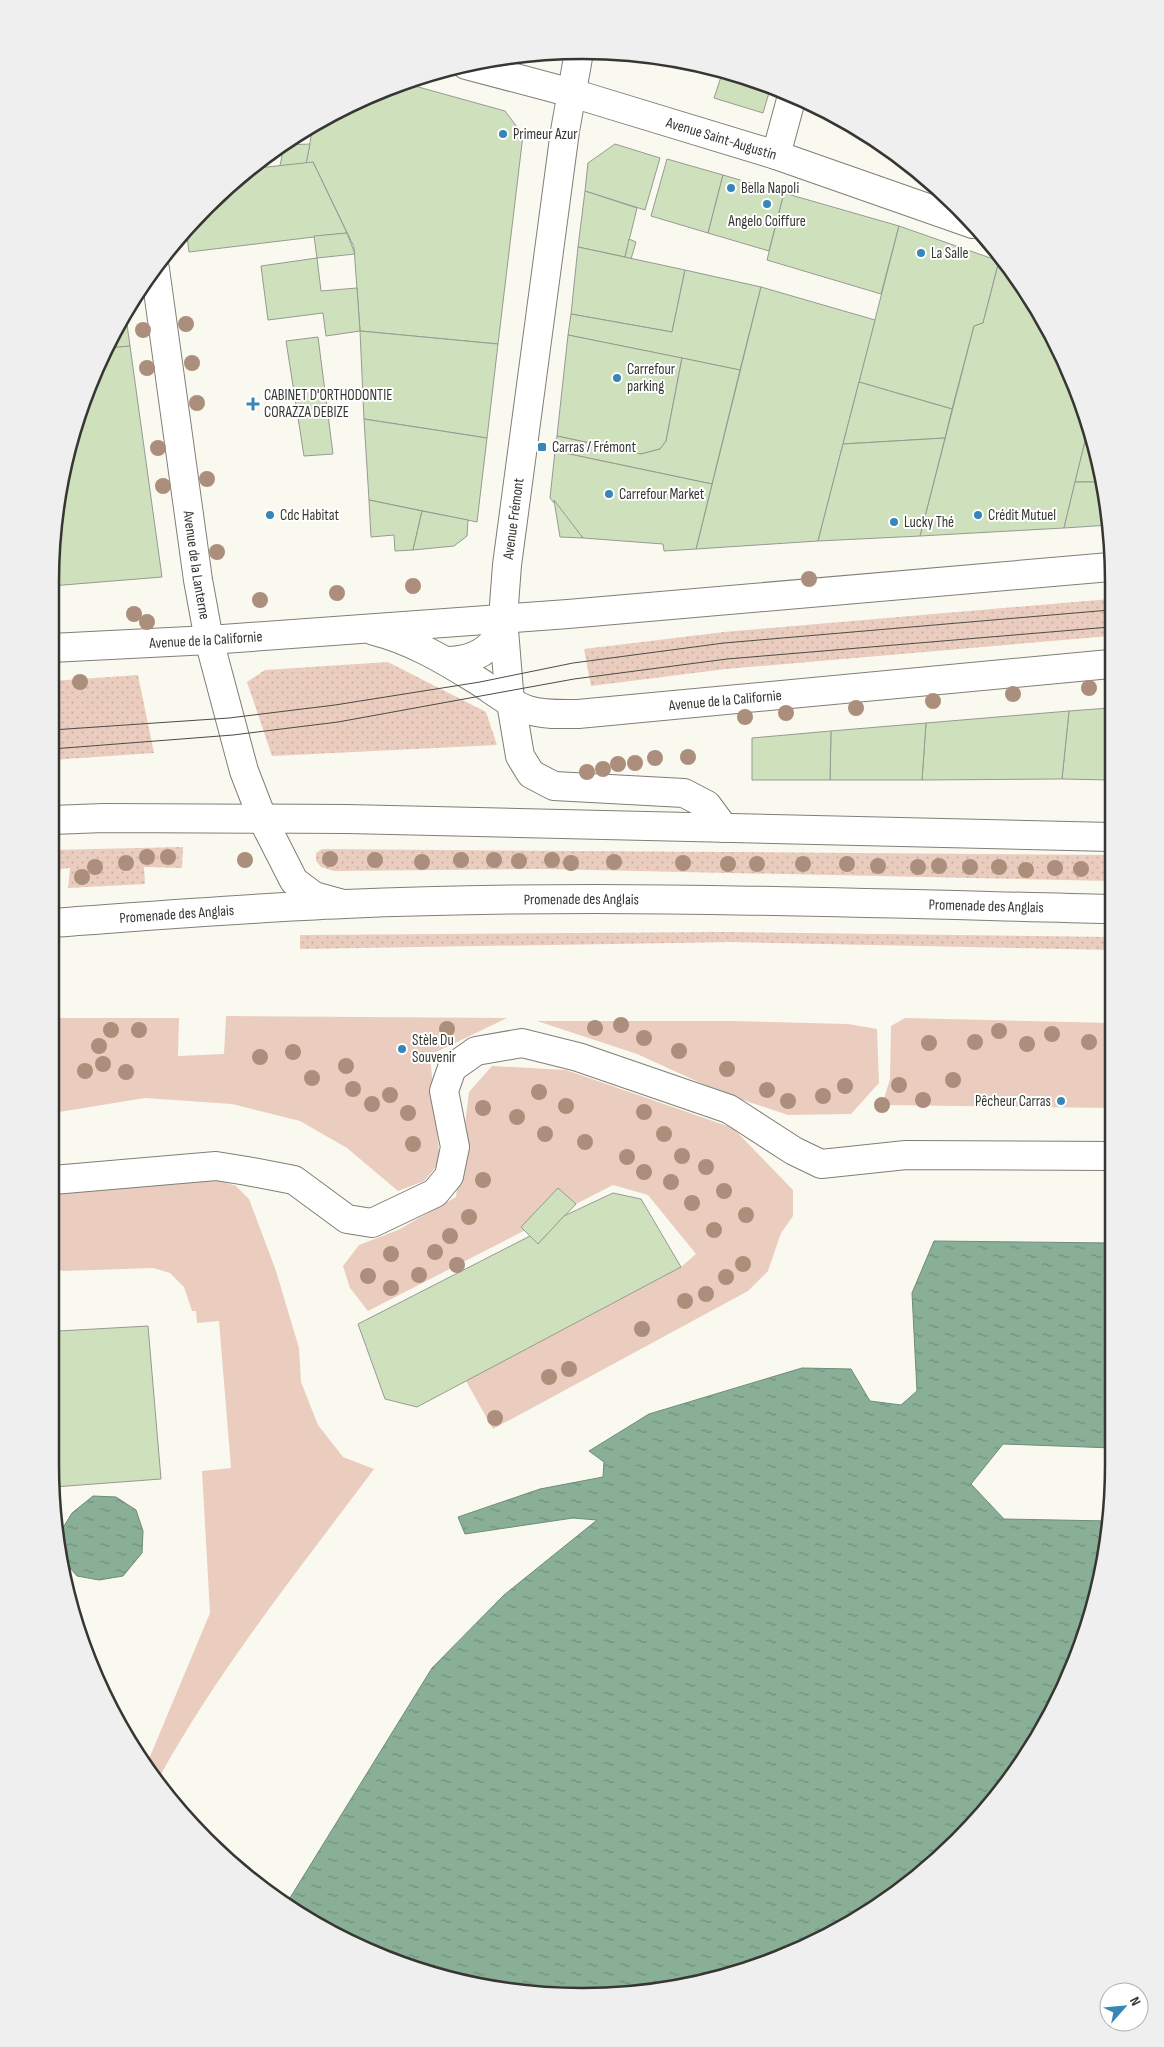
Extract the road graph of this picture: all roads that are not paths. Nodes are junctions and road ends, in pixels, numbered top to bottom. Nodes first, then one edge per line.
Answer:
1 (578, 59) edge
2 (483, 69) edge
3 (572, 93) junction
4 (790, 103) edge
5 (776, 155) junction
6 (958, 219) edge
7 (156, 278) edge
8 (1105, 567) edge
9 (503, 618) junction
10 (360, 628) junction
11 (209, 640) junction
12 (59, 648) edge
13 (446, 661) junction
14 (1105, 664) edge
15 (511, 703) junction
16 (59, 820) edge
17 (263, 820) junction
18 (724, 828) junction
19 (1105, 837) edge
20 (344, 904) junction
21 (1105, 909) edge
22 (59, 922) edge
23 (1105, 1156) edge
24 (59, 1179) edge

1 - 3 main road, Avenue Frémont
2 - 3 main road, Avenue Saint-Augustin
3 - 5 main road, Avenue Saint-Augustin
3 - 9 main road, Avenue Frémont
4 - 5 main road
5 - 6 main road, Avenue Saint-Augustin
7 - 11 main road, Avenue de la Lanterne
8 - 9 main road, Avenue de la Californie
9 - 10 main road, Avenue de la Californie
9 - 13 main road
9 - 15 main road, Avenue Frémont
10 - 11 main road, Avenue de la Californie
10 - 13 main road, Avenue de la Californie
11 - 12 main road, Avenue de la Californie
11 - 17 main road, Avenue de la Lanterne
13 - 15 main road, Avenue de la Californie
14 - 15 main road, Avenue de la Californie
15 - 18 main road, Avenue Frémont
16 - 17 main road
17 - 18 main road
17 - 20 main road, Avenue de la Lanterne
18 - 19 main road
20 - 21 main road, Promenade des Anglais
20 - 22 main road, Promenade des Anglais
23 - 24 main road

